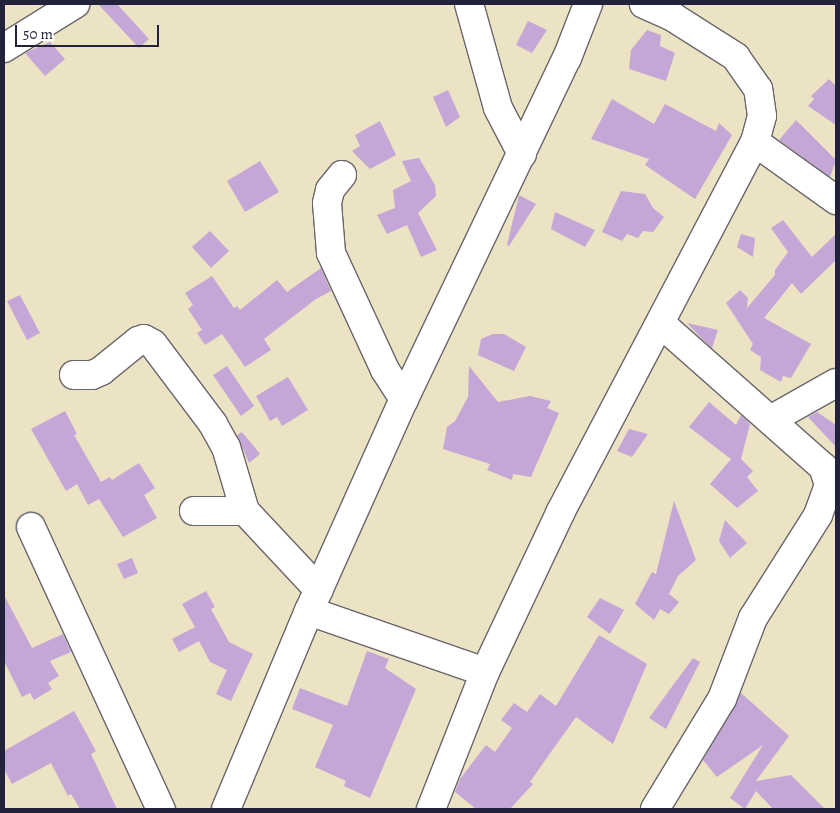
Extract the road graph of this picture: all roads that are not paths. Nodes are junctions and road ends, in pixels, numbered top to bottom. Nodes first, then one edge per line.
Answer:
1 (75, 4) edge
2 (469, 4) edge
3 (588, 4) edge
4 (644, 4) edge
5 (4, 48) edge
6 (755, 142) junction
7 (522, 154) junction
8 (342, 175) dead end
9 (836, 200) edge
10 (660, 323) junction
11 (74, 375) dead end
12 (836, 383) edge
13 (404, 399) junction
14 (772, 419) junction
15 (194, 511) dead end
16 (245, 511) junction
17 (31, 527) dead end
18 (314, 600) junction
19 (485, 672) junction
20 (438, 806) edge
21 (161, 809) edge
22 (226, 809) edge
23 (655, 809) edge

1 - 5 street
2 - 7 street
3 - 7 street
4 - 6 street
6 - 9 street
6 - 10 street
7 - 13 street
8 - 13 street
10 - 14 street
10 - 19 street
11 - 16 street
12 - 14 street
13 - 18 street
14 - 23 street
15 - 16 street
16 - 18 street
17 - 21 street
18 - 19 street
18 - 22 street
19 - 20 street

